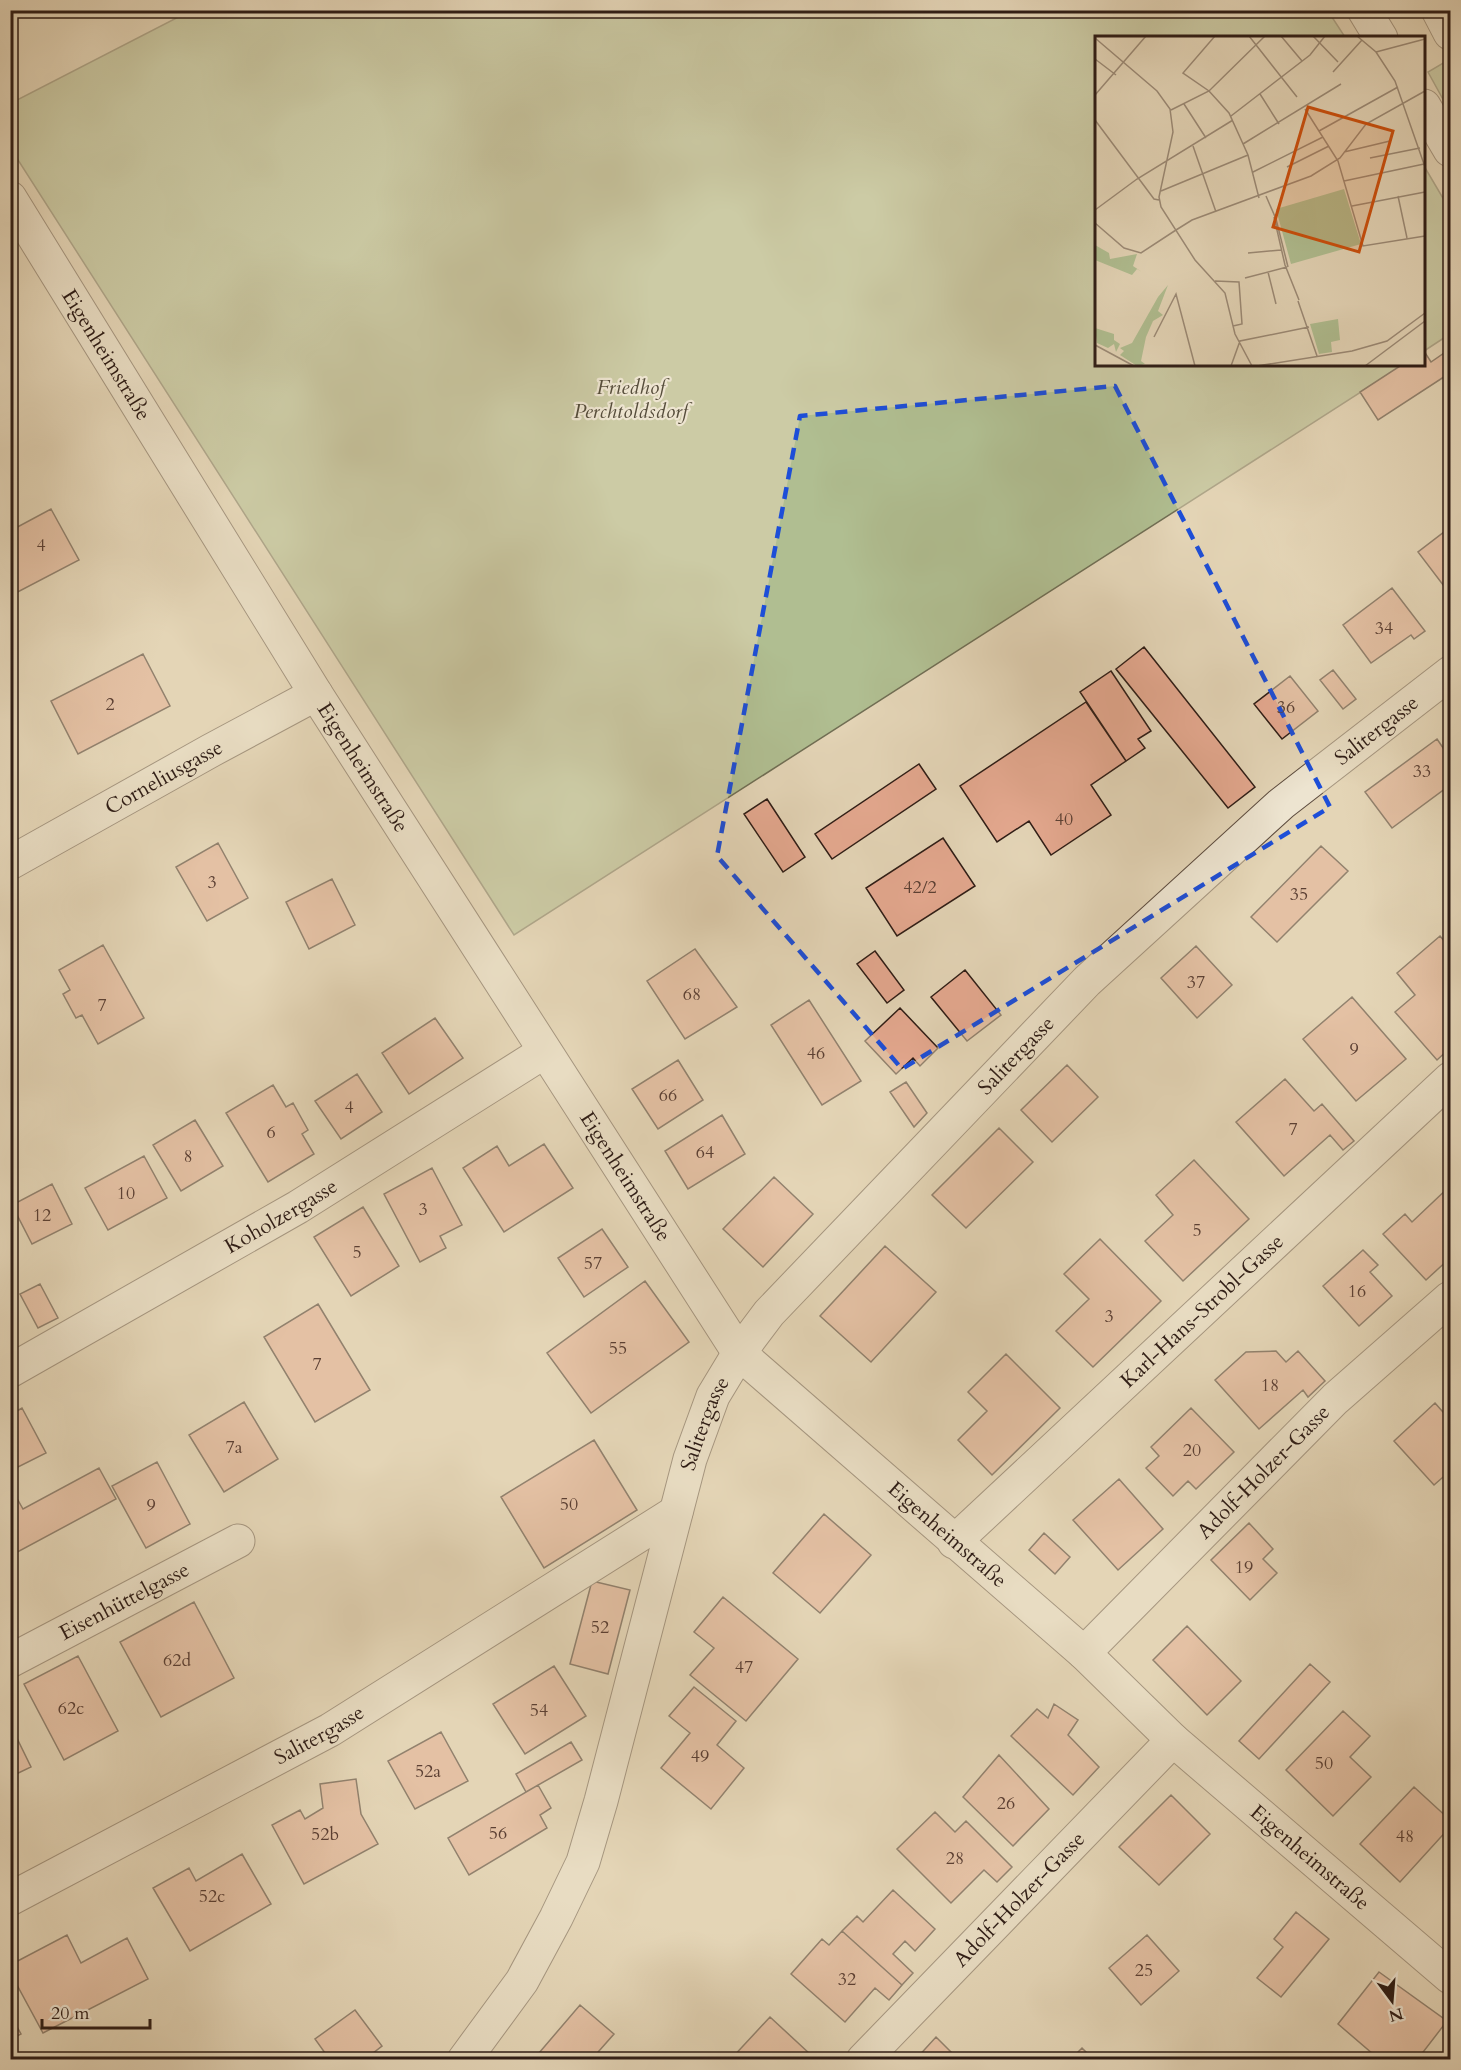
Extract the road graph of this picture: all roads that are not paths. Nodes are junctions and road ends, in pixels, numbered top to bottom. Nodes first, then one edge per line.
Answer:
1 (1364, 10) edge
2 (1438, 10) edge
3 (1450, 33) edge
4 (1380, 36) edge
5 (1425, 108) edge
6 (1450, 150) edge
7 (10, 198) edge
8 (1450, 674) edge
9 (316, 694) junction
10 (10, 863) edge
11 (544, 1052) junction
12 (1450, 1079) edge
13 (1450, 1298) edge
14 (739, 1353) junction
15 (10, 1371) edge
16 (676, 1512) junction
17 (238, 1541) dead end
18 (954, 1542) junction
19 (1084, 1653) junction
20 (10, 1661) edge
21 (1173, 1740) junction
22 (10, 1899) edge
23 (1450, 1977) edge
24 (464, 2060) edge
25 (863, 2060) edge

1 - 4 street
2 - 3 street
5 - 6 street
7 - 9 street, Eigenheimstraße
8 - 14 street, Salitergasse
9 - 10 street, Corneliusgasse
9 - 11 street, Eigenheimstraße
11 - 14 street, Eigenheimstraße
11 - 15 street, Koholzergasse
12 - 18 street, Karl-Hans-Strobl-Gasse
13 - 19 street, Adolf-Holzer-Gasse
14 - 16 street, Salitergasse
14 - 18 street, Eigenheimstraße
16 - 22 street, Salitergasse
16 - 24 street, Salitergasse
17 - 20 street, Eisenhüttelgasse
18 - 19 street, Eigenheimstraße
19 - 21 street, Eigenheimstraße
21 - 23 street, Eigenheimstraße
21 - 25 street, Adolf-Holzer-Gasse

